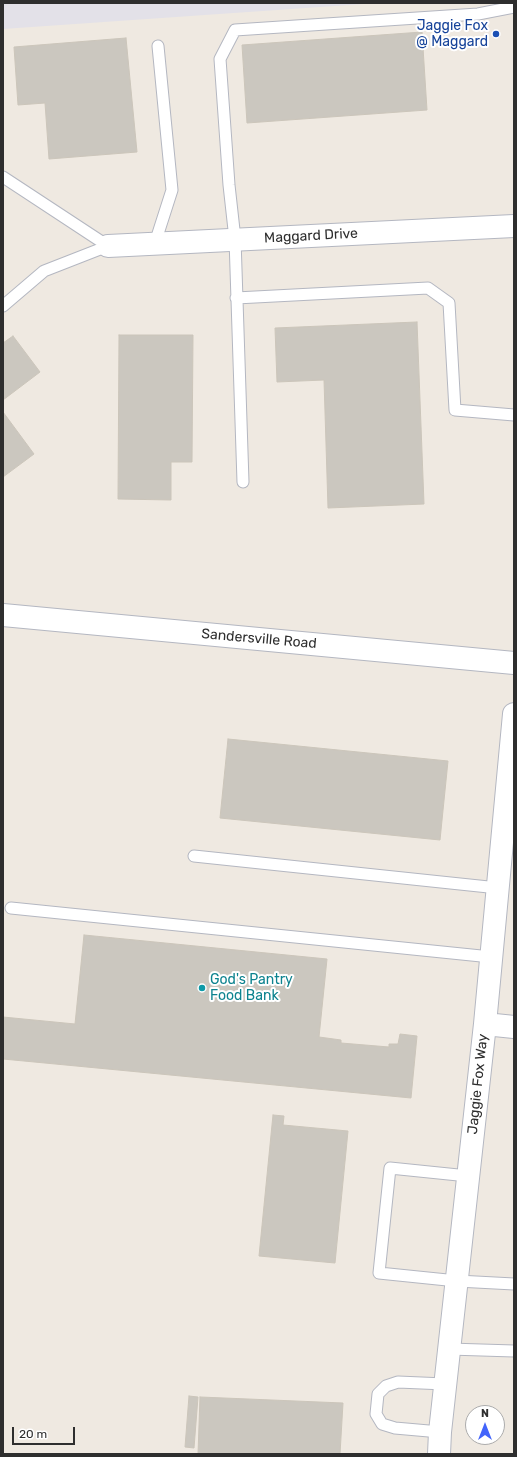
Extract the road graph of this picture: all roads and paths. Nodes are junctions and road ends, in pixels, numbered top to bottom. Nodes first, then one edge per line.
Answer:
1 (514, 7) edge
2 (158, 46) dead end
3 (3, 177) edge
4 (514, 226) edge
5 (235, 239) junction
6 (155, 243) junction
7 (108, 246) junction
8 (236, 298) junction
9 (3, 306) edge
10 (514, 415) edge
11 (243, 482) dead end
12 (3, 615) edge
13 (514, 663) edge
14 (514, 714) edge
15 (194, 856) dead end
16 (498, 888) junction
17 (11, 908) dead end
18 (491, 957) junction
19 (485, 1024) junction
20 (514, 1027) edge
21 (468, 1176) junction
22 (456, 1281) junction
23 (514, 1284) edge
24 (449, 1349) junction
25 (514, 1351) edge
26 (445, 1384) junction
27 (440, 1432) junction
28 (438, 1454) edge

1 - 5 lane
2 - 6 lane
3 - 7 lane
4 - 5 street, Maggard Drive
5 - 6 street, Maggard Drive
5 - 8 lane
6 - 7 street, Maggard Drive
7 - 9 lane
8 - 10 lane
8 - 11 lane
12 - 13 street, Sandersville Road
14 - 16 street, Jaggie Fox Way
15 - 16 lane
16 - 18 street, Jaggie Fox Way
17 - 18 lane
18 - 19 street, Jaggie Fox Way
19 - 20 street
19 - 21 street, Jaggie Fox Way
21 - 22 street, Jaggie Fox Way
21 - 22 lane
22 - 23 lane
22 - 24 street, Jaggie Fox Way
24 - 25 lane
24 - 26 street, Jaggie Fox Way
26 - 27 street, Jaggie Fox Way
26 - 27 lane
27 - 28 street, Jaggie Fox Way

